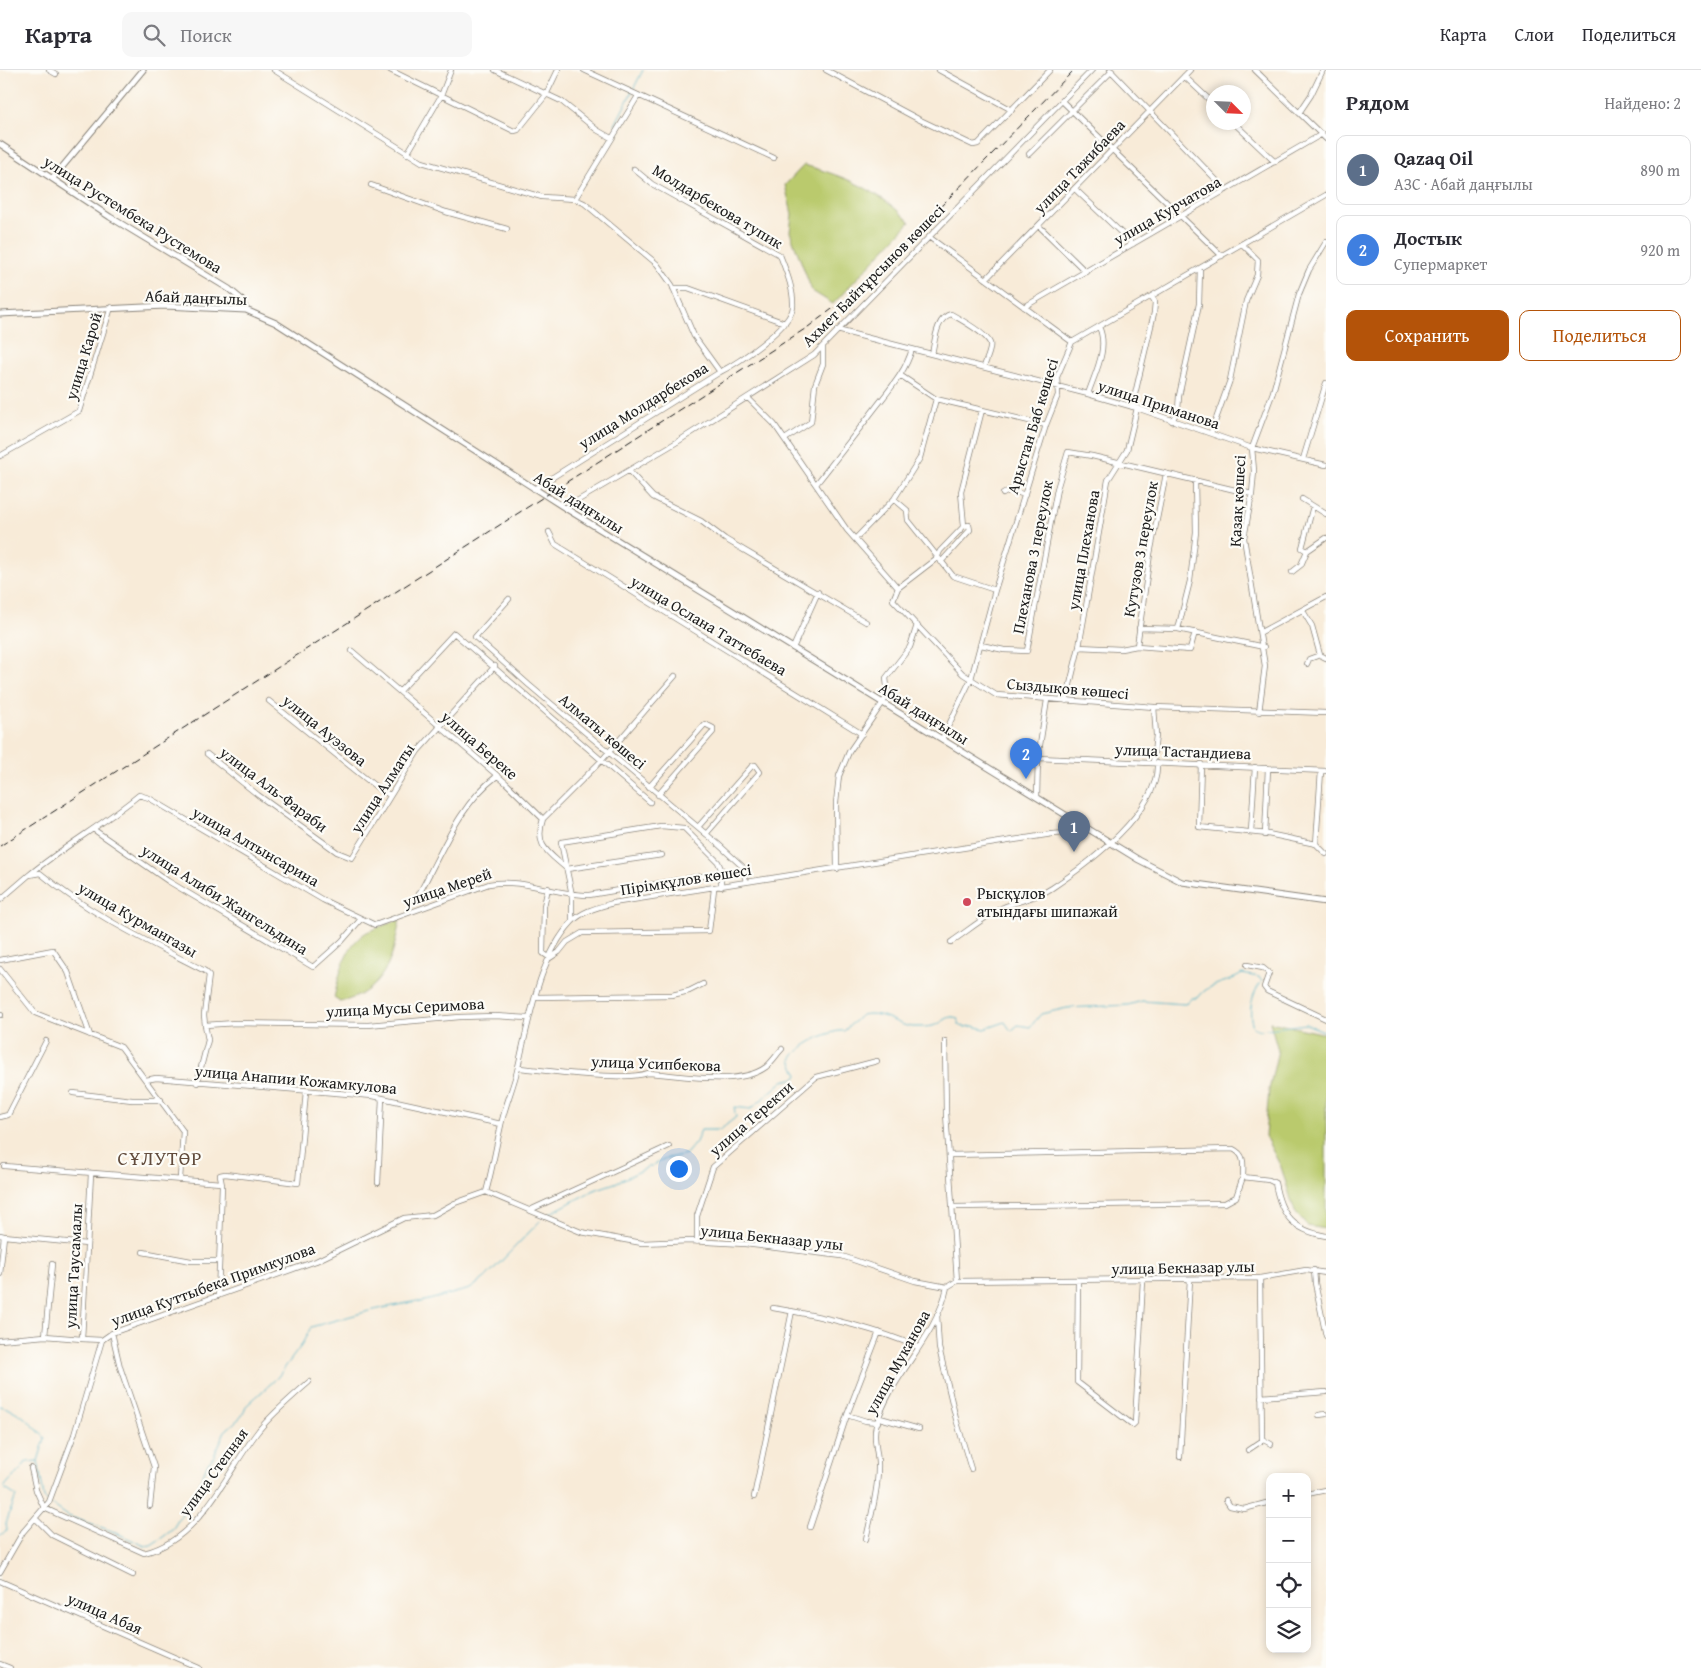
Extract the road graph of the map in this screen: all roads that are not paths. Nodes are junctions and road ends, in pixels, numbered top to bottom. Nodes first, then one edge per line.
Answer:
1 (49, 70) edge
2 (143, 70) edge
3 (274, 70) edge
4 (390, 70) edge
5 (451, 70) edge
6 (495, 70) edge
7 (558, 70) edge
8 (584, 70) edge
9 (826, 70) edge
10 (940, 70) edge
11 (1050, 70) edge
12 (1092, 70) edge
13 (1190, 70) edge
14 (1256, 70) edge
15 (1323, 70) edge
16 (1111, 71) edge
17 (56, 74) dead end
18 (1184, 76) junction
19 (546, 95) junction
20 (441, 96) junction
21 (638, 96) junction
22 (1206, 97) edge
23 (1062, 101) junction
24 (1012, 110) junction
25 (1072, 112) junction
26 (1149, 112) junction
27 (1299, 113) junction
28 (1241, 130) edge
29 (1322, 134) junction
30 (611, 138) junction
31 (1326, 139) edge
32 (0, 144) edge
33 (1112, 150) junction
34 (407, 154) junction
35 (1029, 154) dead end
36 (774, 158) dead end
37 (1274, 162) junction
38 (634, 169) dead end
39 (53, 178) junction
40 (371, 185) dead end
41 (1075, 189) junction
42 (1226, 190) junction
43 (1326, 195) edge
44 (575, 200) junction
45 (1180, 217) junction
46 (1039, 226) junction
47 (507, 230) dead end
48 (928, 237) junction
49 (1326, 242) edge
50 (1133, 244) junction
51 (1242, 244) junction
52 (1222, 256) junction
53 (1200, 268) junction
54 (1086, 272) junction
55 (986, 279) junction
56 (673, 288) junction
57 (1152, 297) junction
58 (1024, 307) junction
59 (111, 308) junction
60 (246, 310) junction
61 (0, 314) edge
62 (785, 323) junction
63 (1098, 327) junction
64 (838, 330) junction
65 (1072, 342) junction
66 (823, 346) junction
67 (912, 349) junction
68 (932, 354) junction
69 (984, 366) junction
70 (720, 372) junction
71 (900, 375) junction
72 (1326, 383) edge
73 (1058, 386) junction
74 (1088, 394) junction
75 (748, 398) junction
76 (936, 399) junction
77 (1135, 408) junction
78 (982, 410) junction
79 (1172, 421) junction
80 (1046, 425) junction
81 (1211, 434) junction
82 (785, 439) junction
83 (1252, 448) junction
84 (0, 456) edge
85 (1303, 459) junction
86 (1118, 463) junction
87 (1326, 465) edge
88 (629, 471) junction
89 (1166, 474) junction
90 (1195, 480) junction
91 (817, 483) junction
92 (534, 489) junction
93 (1003, 494) dead end
94 (1252, 494) junction
95 (1025, 495) junction
96 (894, 499) junction
97 (1302, 499) dead end
98 (1314, 506) junction
99 (565, 508) junction
100 (1326, 514) edge
101 (964, 526) junction
102 (549, 532) dead end
103 (1326, 538) edge
104 (855, 539) junction
105 (1307, 552) junction
106 (937, 558) junction
107 (941, 562) junction
108 (1292, 572) dead end
109 (898, 588) junction
110 (995, 590) junction
111 (818, 592) junction
112 (1326, 597) edge
113 (509, 599) dead end
114 (1303, 611) junction
115 (866, 622) dead end
116 (918, 625) junction
117 (1139, 628) junction
118 (1178, 629) junction
119 (1195, 632) junction
120 (1262, 632) junction
121 (981, 645) junction
122 (1137, 646) junction
123 (1079, 647) junction
124 (1264, 647) junction
125 (793, 648) junction
126 (352, 651) dead end
127 (1320, 655) junction
128 (1326, 658) edge
129 (1307, 664) dead end
130 (495, 666) junction
131 (674, 676) dead end
132 (971, 679) junction
133 (400, 691) junction
134 (1047, 700) junction
135 (269, 701) dead end
136 (884, 702) junction
137 (1066, 702) junction
138 (1154, 708) junction
139 (1259, 712) junction
140 (1326, 713) edge
141 (441, 728) junction
142 (862, 734) junction
143 (942, 739) junction
144 (609, 752) junction
145 (207, 754) dead end
146 (1038, 758) junction
147 (602, 760) junction
148 (1155, 763) junction
149 (1201, 764) junction
150 (1255, 766) junction
151 (1268, 768) junction
152 (1324, 771) edge
153 (497, 776) junction
154 (649, 788) junction
155 (390, 795) junction
156 (658, 795) junction
157 (1037, 797) junction
158 (650, 802) dead end
159 (543, 820) junction
160 (698, 827) junction
161 (1088, 828) junction
162 (93, 829) junction
163 (1251, 832) junction
164 (706, 834) junction
165 (1264, 835) junction
166 (1110, 843) junction
167 (1316, 844) junction
168 (1326, 854) edge
169 (662, 855) dead end
170 (352, 858) joint
171 (567, 869) junction
172 (837, 869) junction
173 (29, 875) junction
174 (720, 876) junction
175 (746, 882) junction
176 (721, 887) junction
177 (548, 888) junction
178 (714, 888) junction
179 (419, 894) dead end
180 (572, 895) junction
181 (0, 900) edge
182 (1326, 902) edge
183 (361, 920) junction
184 (572, 921) junction
185 (952, 942) dead end
186 (550, 958) junction
187 (0, 960) edge
188 (1246, 965) dead end
189 (0, 969) edge
190 (703, 984) dead end
191 (536, 997) junction
192 (528, 1018) junction
193 (1326, 1019) edge
194 (206, 1025) junction
195 (90, 1035) junction
196 (46, 1041) dead end
197 (945, 1041) dead end
198 (782, 1049) dead end
199 (877, 1061) dead end
200 (518, 1068) junction
201 (146, 1080) junction
202 (197, 1083) junction
203 (306, 1091) junction
204 (73, 1093) dead end
205 (382, 1098) junction
206 (161, 1100) junction
207 (0, 1117) edge
208 (501, 1124) junction
209 (668, 1146) dead end
210 (949, 1155) junction
211 (4, 1166) dead end
212 (91, 1174) junction
213 (1243, 1177) junction
214 (180, 1179) junction
215 (221, 1183) junction
216 (378, 1183) dead end
217 (486, 1192) junction
218 (954, 1207) junction
219 (530, 1210) junction
220 (2, 1236) edge
221 (1326, 1236) edge
222 (697, 1242) junction
223 (87, 1244) junction
224 (143, 1252) dead end
225 (219, 1261) junction
226 (52, 1264) dead end
227 (1314, 1270) junction
228 (1326, 1273) edge
229 (0, 1274) edge
230 (1260, 1278) junction
231 (1190, 1279) junction
232 (957, 1281) junction
233 (1078, 1281) junction
234 (1143, 1281) junction
235 (947, 1287) junction
236 (218, 1296) junction
237 (773, 1308) dead end
238 (792, 1311) junction
239 (937, 1315) junction
240 (879, 1332) junction
241 (112, 1333) junction
242 (1326, 1335) edge
243 (45, 1336) junction
244 (82, 1339) junction
245 (0, 1340) edge
246 (102, 1340) junction
247 (918, 1347) junction
248 (309, 1382) dead end
249 (1326, 1392) edge
250 (1261, 1397) junction
251 (1326, 1414) edge
252 (847, 1415) junction
253 (1319, 1415) dead end
254 (879, 1420) junction
255 (919, 1429) dead end
256 (1263, 1440) junction
257 (1271, 1444) dead end
258 (1248, 1450) dead end
259 (1180, 1457) dead end
260 (31, 1468) dead end
261 (971, 1469) dead end
262 (1326, 1490) edge
263 (1311, 1493) edge
264 (754, 1497) dead end
265 (1226, 1500) dead end
266 (1266, 1503) edge
267 (150, 1506) dead end
268 (44, 1508) junction
269 (35, 1518) junction
270 (810, 1527) dead end
271 (866, 1539) dead end
272 (0, 1572) edge
273 (133, 1575) dead end
274 (0, 1581) edge
275 (0, 1664) edge
276 (10, 1668) edge
277 (199, 1668) edge

1 - 17 street
2 - 39 street
3 - 34 street, улица Молдарбекова
4 - 20 street
5 - 20 street
6 - 19 street
7 - 19 street
8 - 21 street
9 - 24 street
10 - 24 street
11 - 24 street
12 - 23 street, Ахмет Байтұрсынов көшесі
13 - 18 street, улица Тажибаева
14 - 27 street
15 - 27 street
16 - 25 street
16 - 26 street
18 - 22 street
18 - 26 street, улица Тажибаева
19 - 20 street
19 - 30 street
20 - 34 street
21 - 30 street
21 - 36 street
23 - 25 street
23 - 48 street, Ахмет Байтұрсынов көшесі
25 - 33 street
25 - 35 street
26 - 33 street, улица Тажибаева
26 - 42 street
27 - 29 street
28 - 37 street
29 - 31 street
29 - 37 street, улица Курчатова
30 - 44 street
32 - 39 street, улица Рустембека Рустемова
33 - 41 street, улица Тажибаева
33 - 45 street
34 - 44 street, улица Молдарбекова
37 - 42 street, улица Курчатова
38 - 62 street, Молдарбекова тупик
39 - 60 street, улица Рустембека Рустемова
40 - 47 street
41 - 46 street, улица Тажибаева
41 - 50 street
42 - 45 street, улица Курчатова
43 - 51 street, Арыстан Баб көшесі
44 - 56 street, улица Молдарбекова
45 - 50 street, улица Курчатова
45 - 52 street
46 - 54 street
46 - 55 street, улица Тажибаева
48 - 55 street
48 - 64 street, Ахмет Байтұрсынов көшесі
49 - 83 street, Қазақ көшесі
50 - 54 street, улица Курчатова
51 - 52 street, Арыстан Баб көшесі
51 - 81 street
52 - 53 street, Арыстан Баб көшесі
53 - 57 street, Арыстан Баб көшесі
53 - 79 street
54 - 58 street, улица Курчатова
55 - 58 street
56 - 62 street
56 - 70 street, улица Молдарбекова
57 - 63 street, Арыстан Баб көшесі
57 - 77 street, улица Плеханова
58 - 65 street
59 - 60 street, Абай даңғылы
59 - 61 street, Абай даңғылы
59 - 84 street, улица Карой
60 - 92 street, Абай даңғылы
62 - 70 street
63 - 65 street, Арыстан Баб көшесі
63 - 74 street
64 - 66 street, Ахмет Байтұрсынов көшесі
64 - 67 street, улица Приманова
65 - 73 street, Арыстан Баб көшесі
66 - 75 street, Ахмет Байтұрсынов көшесі
66 - 82 street
67 - 68 street, улица Приманова
67 - 71 street
68 - 69 street, улица Приманова
68 - 69 street
69 - 73 street, улица Приманова
70 - 92 street, улица Молдарбекова
71 - 76 street
71 - 91 street
72 - 85 street
73 - 74 street, улица Приманова
73 - 80 street, Арыстан Баб көшесі
74 - 77 street, улица Приманова
75 - 82 street
75 - 88 street, Ахмет Байтұрсынов көшесі
76 - 78 street
76 - 96 street
77 - 79 street, улица Приманова
77 - 86 street, улица Плеханова
78 - 80 street
78 - 101 street
79 - 81 street, улица Приманова
80 - 95 street, Арыстан Баб көшесі
81 - 83 street, улица Приманова
82 - 91 street
83 - 85 street, улица Приманова
83 - 94 street, Қазақ көшесі
85 - 87 street, улица Приманова
86 - 89 street
86 - 121 street, Плеханова 3 переулок
86 - 123 street, улица Плеханова
88 - 99 street, Ахмет Байтұрсынов көшесі
88 - 111 street
89 - 90 street
89 - 117 street, Кутузов 3 переулок
90 - 94 street
90 - 118 street
91 - 104 street
92 - 99 street, Абай даңғылы
93 - 95 street
94 - 120 street, Қазақ көшесі
95 - 110 street, Арыстан Баб көшесі
96 - 104 street
96 - 106 street
97 - 98 street
98 - 100 street
98 - 105 street
99 - 125 street, Абай даңғылы
101 - 106 street
101 - 107 street
102 - 142 street, улица Ослана Таттебаева
103 - 105 street
104 - 109 street
105 - 108 street
106 - 107 street
106 - 109 street
107 - 110 street
109 - 116 street, Сыздықов көшесі
110 - 121 street, Арыстан Баб көшесі
111 - 115 street
111 - 125 street
112 - 114 street
113 - 144 street, Алматы көшесі
114 - 120 street
114 - 127 street
116 - 132 street, Сыздықов көшесі
116 - 136 street
117 - 118 street, Кутузов 3 переулок
117 - 122 street, Кутузов 3 переулок
118 - 119 street, Кутузов 3 переулок
119 - 122 street
119 - 124 street, Кутузов 3 переулок
120 - 124 street, Қазақ көшесі
121 - 132 street, Арыстан Баб көшесі
122 - 123 street
123 - 137 street, улица Плеханова
124 - 139 street, Қазақ көшесі
125 - 136 street, Абай даңғылы
126 - 133 street, улица Береке
127 - 128 street
127 - 129 street
130 - 133 street
130 - 141 street, улица Алматы
130 - 147 street
131 - 144 street
132 - 134 street, Сыздықов көшесі
132 - 143 street, Арыстан Баб көшесі
133 - 141 street, улица Береке
134 - 137 street, Сыздықов көшесі
134 - 146 street
135 - 155 street, улица Ауэзова
136 - 142 street
136 - 143 street, Абай даңғылы
137 - 138 street, Сыздықов көшесі
138 - 139 street, Сыздықов көшесі
138 - 148 street
139 - 140 street, Сыздықов көшесі
141 - 153 street, улица Береке
141 - 155 street, улица Алматы
142 - 172 street
143 - 157 street, Абай даңғылы
144 - 147 street
144 - 154 street, Алматы көшесі
145 - 170 street, улица Аль-Фараби
146 - 148 street, улица Тастандиева
146 - 157 street
147 - 158 street
147 - 159 street
148 - 149 street, улица Тастандиева
148 - 166 street
149 - 150 street, улица Тастандиева
149 - 163 street
150 - 151 street, улица Тастандиева
150 - 163 street
151 - 152 street, улица Тастандиева
151 - 165 street
152 - 167 street
153 - 159 street, улица Береке
153 - 179 street
154 - 156 street, Алматы көшесі
154 - 156 street
155 - 170 street, улица Алматы
156 - 160 street, Алматы көшесі
157 - 161 street, Абай даңғылы
159 - 171 street
160 - 164 street, Алматы көшесі
160 - 164 street
161 - 166 street, Абай даңғылы
161 - 172 street, Пірімқұлов көшесі
162 - 173 street
162 - 183 street, улица Алтынсарина
162 - 183 street, улица Алиби Жангельдина
163 - 165 street
164 - 175 street, Алматы көшесі
165 - 167 street
166 - 182 street, Абай даңғылы
166 - 185 street
167 - 168 street
169 - 171 street
171 - 174 street
171 - 180 street
172 - 175 street, Пірімқұлов көшесі
173 - 181 street
173 - 194 street, улица Курмангазы
174 - 176 street
174 - 180 street, улица Мерей
175 - 176 street, Пірімқұлов көшесі
176 - 178 street, Пірімқұлов көшесі
177 - 180 street, улица Мерей
177 - 183 street, улица Мерей
177 - 186 street
178 - 184 street, Пірімқұлов көшесі
178 - 186 street
180 - 184 street
184 - 186 street, Пірімқұлов көшесі
186 - 191 street, Пірімқұлов көшесі
187 - 195 street
188 - 193 street
189 - 195 street
190 - 191 street
191 - 192 street, Пірімқұлов көшесі
192 - 194 street, улица Мусы Серимова
192 - 200 street, Пірімқұлов көшесі
194 - 202 street, улица Курмангазы
195 - 201 street
196 - 207 street
197 - 210 street
198 - 200 street, улица Усипбекова
199 - 222 street, улица Теректи
200 - 208 street, Пірімқұлов көшесі
201 - 202 street, улица Анапии Кожамкулова
201 - 206 street
202 - 203 street, улица Анапии Кожамкулова
203 - 205 street, улица Анапии Кожамкулова
203 - 215 street
204 - 206 street
205 - 208 street, улица Анапии Кожамкулова
205 - 216 street
206 - 214 street
208 - 217 street, Пірімқұлов көшесі
209 - 219 street
210 - 213 street
210 - 218 street
211 - 212 street
212 - 214 street
212 - 223 street, улица Таусамалы
213 - 218 street
213 - 221 street
214 - 215 street
215 - 225 street
217 - 219 street, улица Бекназар улы
217 - 236 street, улица Куттыбека Примкулова
218 - 232 street
219 - 222 street, улица Бекназар улы
220 - 223 street
220 - 229 street
222 - 235 street, улица Бекназар улы
223 - 244 street, улица Таусамалы
224 - 225 street
225 - 236 street
226 - 243 street
227 - 228 street, улица Бекназар улы
227 - 230 street, улица Бекназар улы
227 - 242 street
230 - 231 street, улица Бекназар улы
230 - 250 street
231 - 234 street, улица Бекназар улы
231 - 259 street
232 - 233 street, улица Бекназар улы
232 - 235 street
233 - 234 street, улица Бекназар улы
233 - 234 street
235 - 239 street, улица Муканова
236 - 241 street, улица Куттыбека Примкулова
237 - 238 street
238 - 240 street
238 - 264 street
239 - 247 street, улица Муканова
239 - 261 street
240 - 247 street
240 - 252 street
241 - 246 street, улица Куттыбека Примкулова
241 - 267 street
243 - 244 street
243 - 245 street
244 - 246 street, улица Таусамалы
246 - 268 street, улица Куттыбека Примкулова
247 - 254 street, улица Муканова
248 - 268 street, улица Степная
249 - 250 street
250 - 256 street
251 - 253 street
252 - 254 street
252 - 270 street
254 - 255 street
254 - 271 street, улица Муканова
256 - 257 street
256 - 258 street
260 - 268 street
262 - 263 street
265 - 266 street
268 - 269 street, улица Куттыбека Примкулова
269 - 272 street, улица Куттыбека Примкулова
269 - 273 street
274 - 277 street, улица Абая
275 - 276 street

